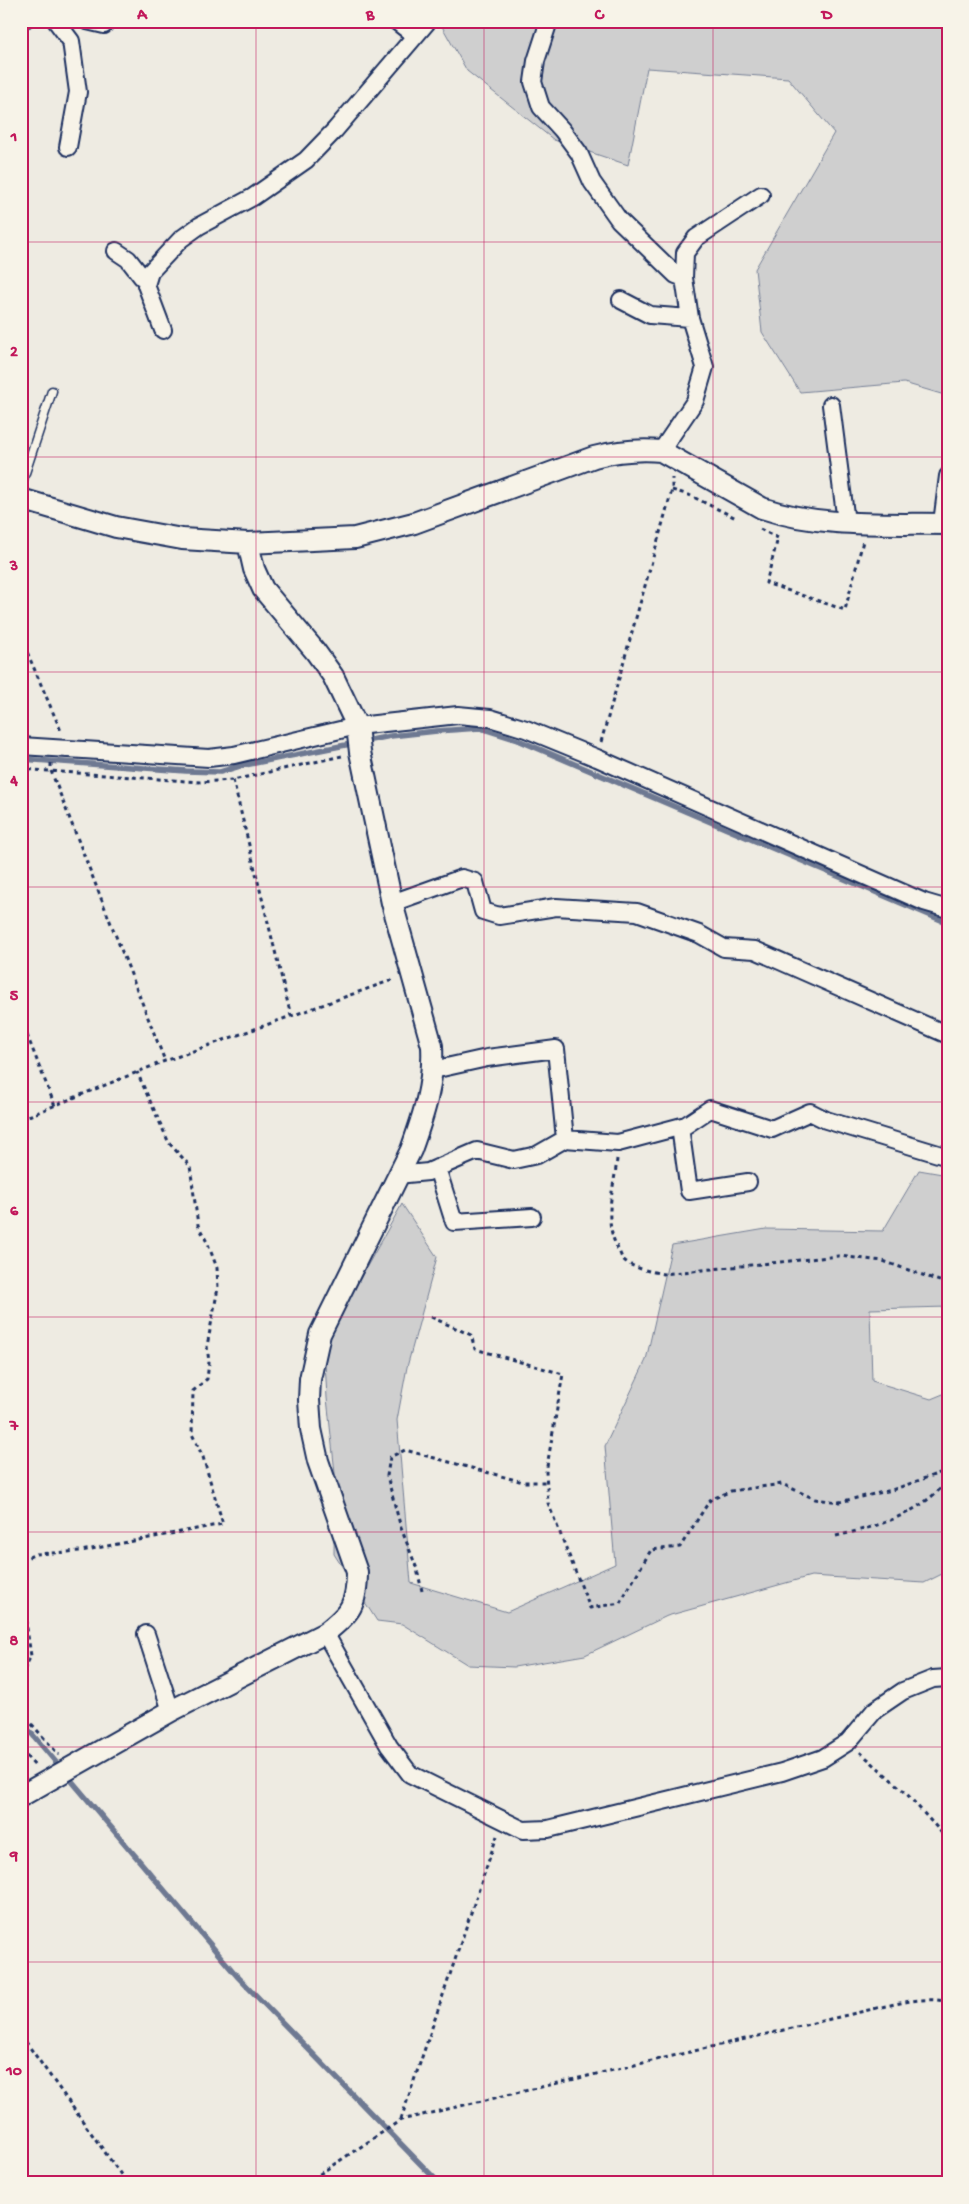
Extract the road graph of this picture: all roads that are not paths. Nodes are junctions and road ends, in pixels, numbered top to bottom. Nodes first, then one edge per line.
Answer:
1 (56, 21) edge
2 (87, 21) edge
3 (396, 21) edge
4 (428, 21) edge
5 (549, 21) edge
6 (104, 26) dead end
7 (414, 35) junction
8 (68, 148) dead end
9 (761, 195) dead end
10 (116, 251) dead end
11 (148, 278) junction
12 (684, 278) junction
13 (621, 300) dead end
14 (690, 318) junction
15 (163, 330) dead end
16 (52, 391) dead end
17 (831, 405) dead end
18 (661, 451) junction
19 (948, 476) edge
20 (21, 485) edge
21 (21, 499) edge
22 (854, 522) junction
23 (945, 523) edge
24 (248, 543) junction
25 (357, 726) junction
26 (21, 746) edge
27 (392, 903) junction
28 (948, 909) edge
29 (948, 1035) edge
30 (433, 1070) junction
31 (680, 1127) junction
32 (565, 1138) junction
33 (948, 1158) edge
34 (437, 1168) junction
35 (397, 1175) junction
36 (748, 1182) dead end
37 (532, 1217) dead end
38 (326, 1633) junction
39 (146, 1634) dead end
40 (948, 1678) edge
41 (171, 1711) junction
42 (21, 1796) edge

1 - 8 street
2 - 6 street
3 - 7 street
4 - 7 street
5 - 12 street
7 - 11 street
9 - 12 street
10 - 11 street
11 - 15 street
12 - 14 street
13 - 14 street
14 - 18 street
16 - 20 lane
17 - 22 street
18 - 22 street
18 - 24 street
19 - 23 street
21 - 24 street
22 - 23 street
24 - 25 street
25 - 26 street
25 - 27 street
25 - 28 street
27 - 29 street
27 - 30 street
30 - 32 street
30 - 35 street
31 - 32 street
31 - 33 street
31 - 36 street
32 - 34 street
34 - 35 street
34 - 37 street
35 - 38 street
38 - 40 street
38 - 41 street
39 - 41 street
41 - 42 street

